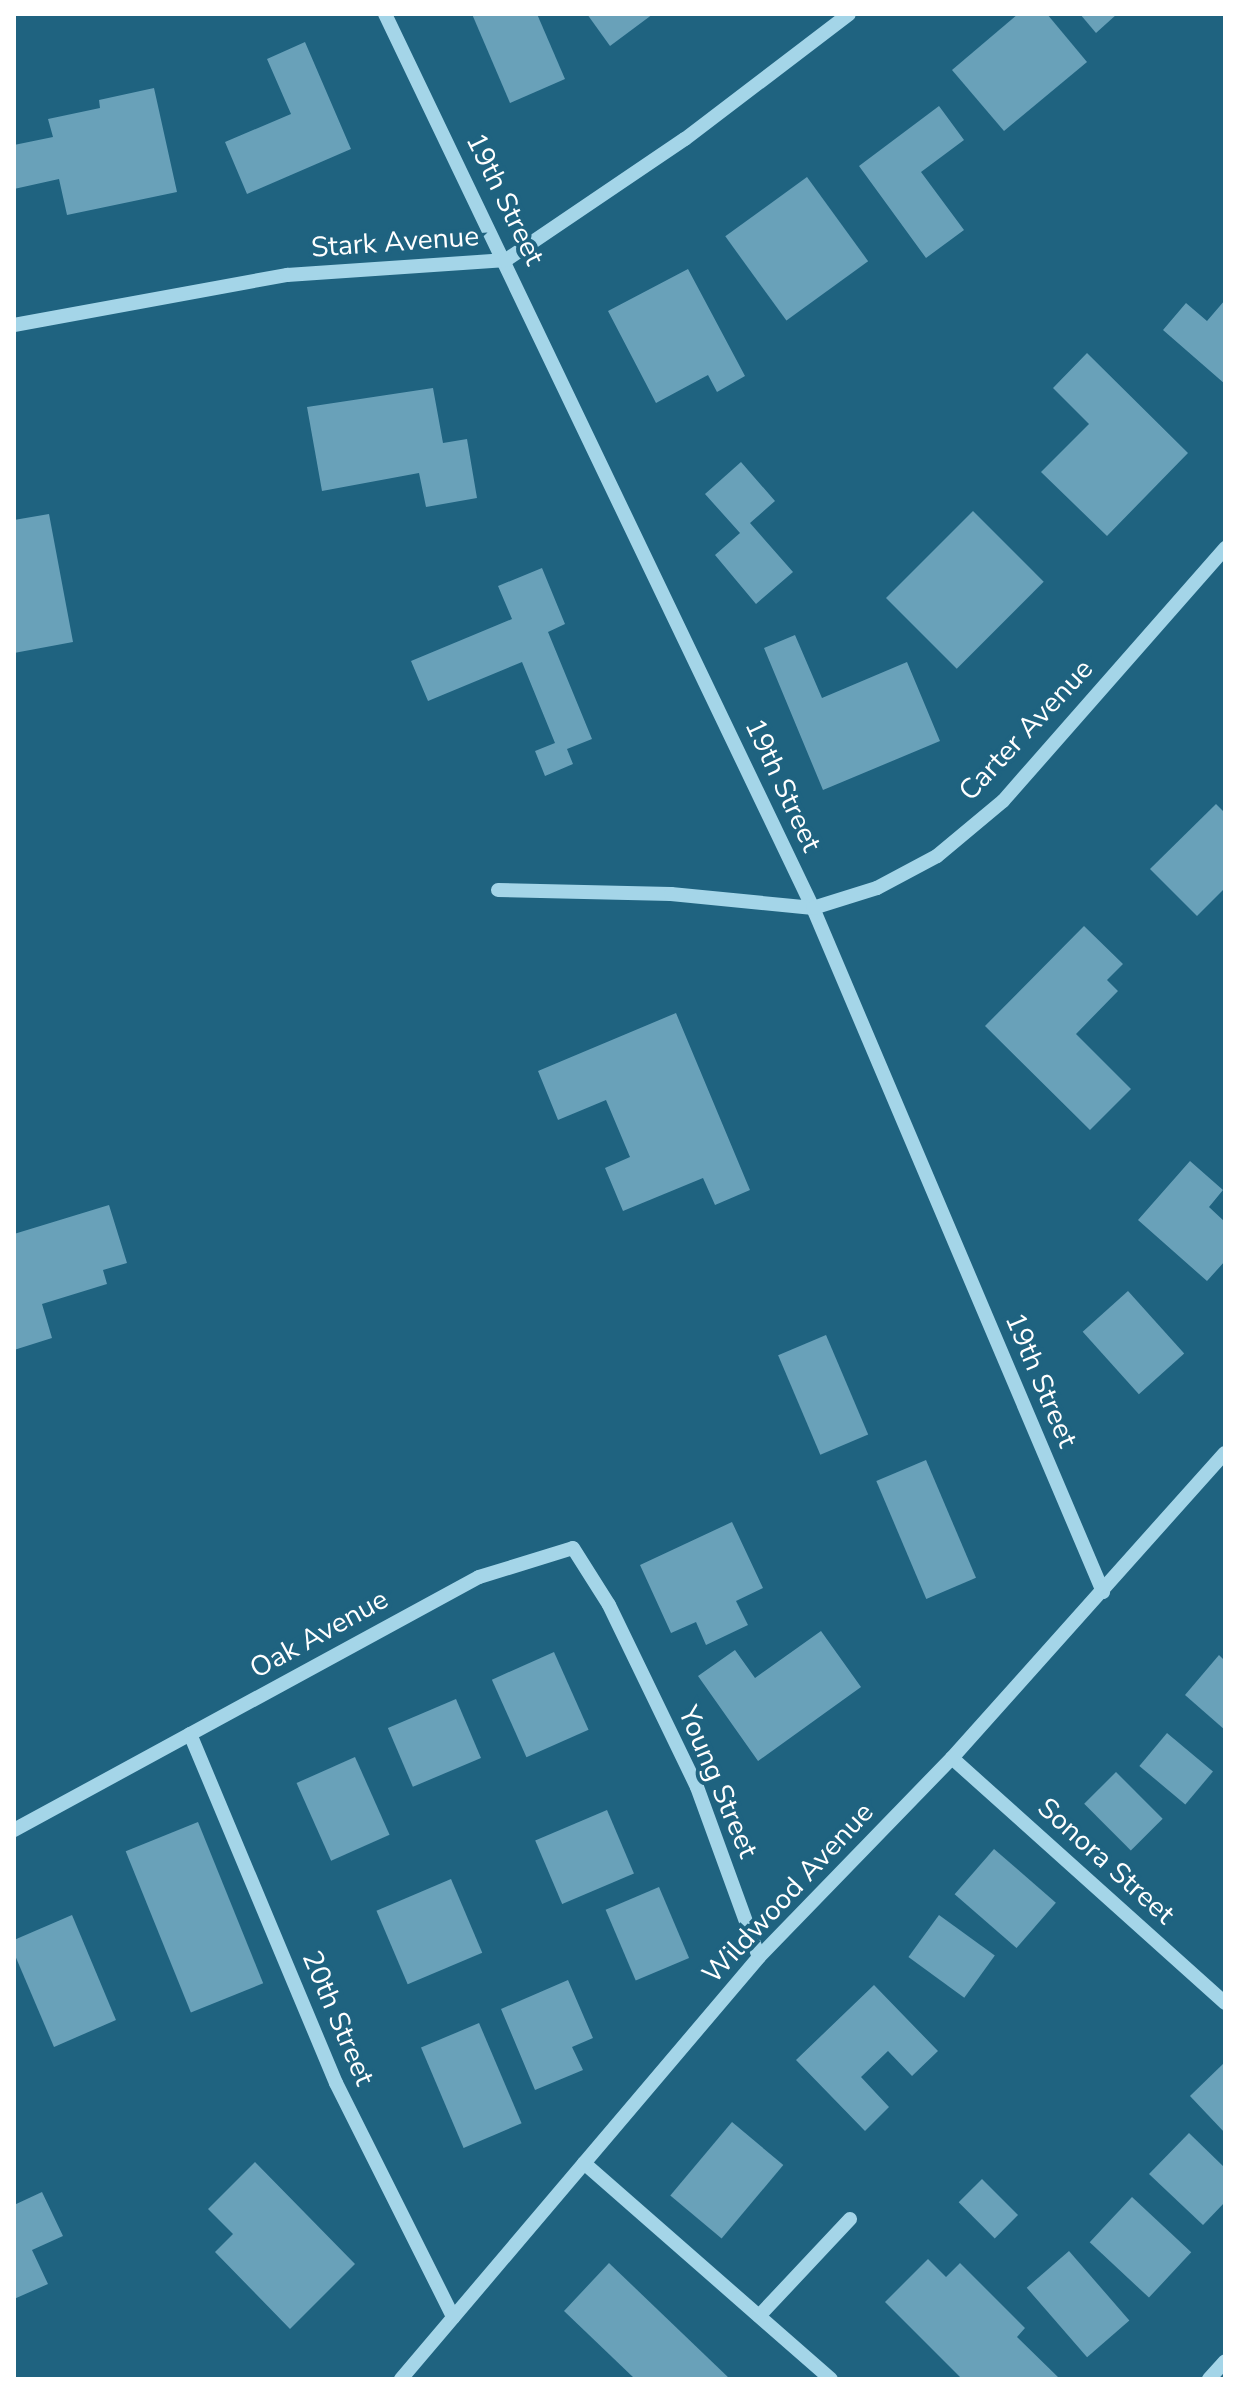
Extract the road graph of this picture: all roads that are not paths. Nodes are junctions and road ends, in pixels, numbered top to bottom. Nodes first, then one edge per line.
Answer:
1 (385, 14) edge
2 (849, 14) edge
3 (506, 260) junction
4 (14, 325) edge
5 (1225, 548) edge
6 (498, 890) dead end
7 (813, 908) junction
8 (1225, 1453) edge
9 (1103, 1592) junction
10 (620, 1630) joint
11 (190, 1734) junction
12 (952, 1758) junction
13 (14, 1830) edge
14 (759, 1957) junction
15 (1225, 2003) edge
16 (584, 2163) junction
17 (850, 2219) dead end
18 (759, 2316) junction
19 (453, 2317) junction
20 (1225, 2361) edge
21 (401, 2379) edge
22 (831, 2379) edge
23 (1209, 2379) edge

1 - 3 street, 19th Street
2 - 3 street, Stark Avenue
3 - 4 street, Stark Avenue
3 - 7 street, 19th Street
5 - 7 street, Carter Avenue
6 - 7 street, Carter Avenue
7 - 9 street, 19th Street
8 - 9 street, Wildwood Avenue
9 - 12 street, Wildwood Avenue
10 - 11 street, Oak Avenue
10 - 14 street, Young Street
11 - 13 street, Oak Avenue
11 - 19 street, 20th Street
12 - 14 street, Wildwood Avenue
12 - 15 street, Sonora Street
14 - 16 street, Wildwood Avenue
16 - 18 street
16 - 19 street, Wildwood Avenue
17 - 18 street
18 - 22 street
19 - 21 street, Wildwood Avenue
20 - 23 street

